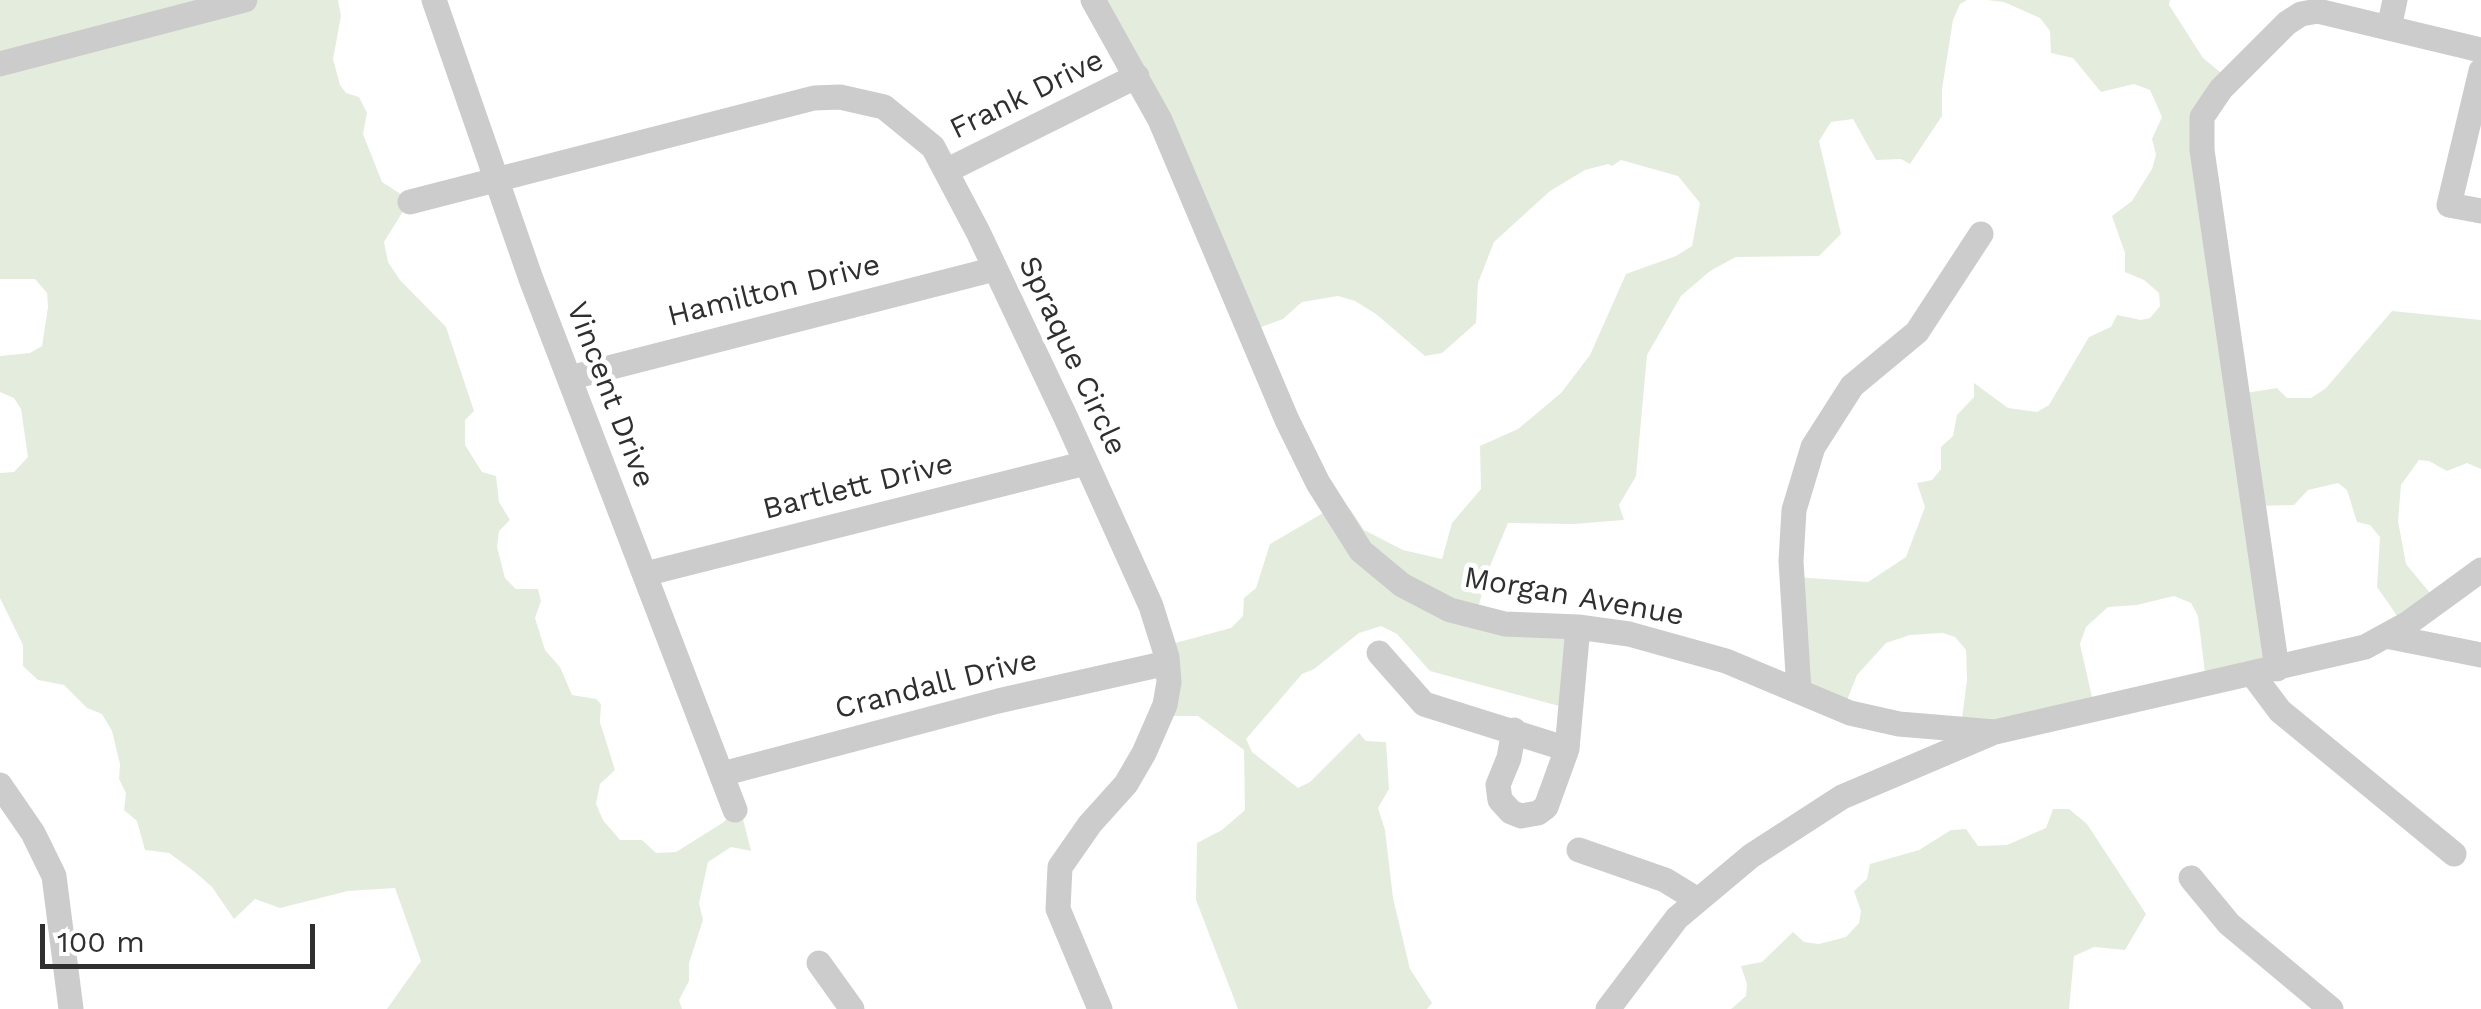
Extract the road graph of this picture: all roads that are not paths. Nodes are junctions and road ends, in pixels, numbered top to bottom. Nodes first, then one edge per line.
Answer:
1 (245, 0) edge
2 (434, 0) edge
3 (1093, 0) edge
4 (2395, 0) edge
5 (2389, 28) junction
6 (2481, 50) edge
7 (0, 64) edge
8 (2481, 71) edge
9 (1137, 76) junction
10 (946, 171) junction
11 (499, 180) junction
12 (410, 202) dead end
13 (2481, 211) edge
14 (1980, 234) dead end
15 (995, 269) junction
16 (569, 378) junction
17 (1086, 462) junction
18 (2481, 570) edge
19 (645, 574) junction
20 (1578, 627) junction
21 (2386, 636) junction
22 (1379, 653) dead end
23 (2481, 655) edge
24 (1167, 663) junction
25 (2265, 672) junction
26 (1799, 691) junction
27 (1514, 730) junction
28 (1995, 732) junction
29 (1568, 748) junction
30 (722, 774) junction
31 (0, 786) edge
32 (734, 810) dead end
33 (1578, 850) dead end
34 (2454, 854) dead end
35 (2191, 878) dead end
36 (1696, 900) junction
37 (819, 963) dead end
38 (71, 1009) edge
39 (852, 1009) edge
40 (1100, 1009) edge
41 (1608, 1009) edge
42 (2331, 1009) edge

1 - 7 street
2 - 11 street, Vincent Drive
3 - 9 street, Morgan Avenue
4 - 5 street
5 - 6 street
5 - 25 street
8 - 13 street
9 - 10 street, Frank Drive
9 - 20 street, Morgan Avenue
10 - 11 street, Spraque Circle
10 - 15 street, Spraque Circle
11 - 12 street, Spraque Circle
11 - 16 street, Vincent Drive
14 - 26 street
15 - 16 street, Hamilton Drive
15 - 17 street, Spraque Circle
16 - 19 street, Vincent Drive
17 - 19 street, Bartlett Drive
17 - 24 street, Spraque Circle
18 - 21 street, Morgan Avenue
19 - 30 street, Vincent Drive
20 - 26 street, Morgan Avenue
20 - 29 street
21 - 23 street
21 - 25 street, Morgan Avenue
22 - 27 street
24 - 30 street, Crandall Drive
24 - 40 street, Spraque Circle
25 - 28 street, Morgan Avenue
25 - 34 street
26 - 28 street, Morgan Avenue
27 - 29 street
27 - 29 street
28 - 36 street
30 - 32 street, Vincent Drive
31 - 38 street
33 - 36 street
35 - 42 street
36 - 41 street
37 - 39 street

